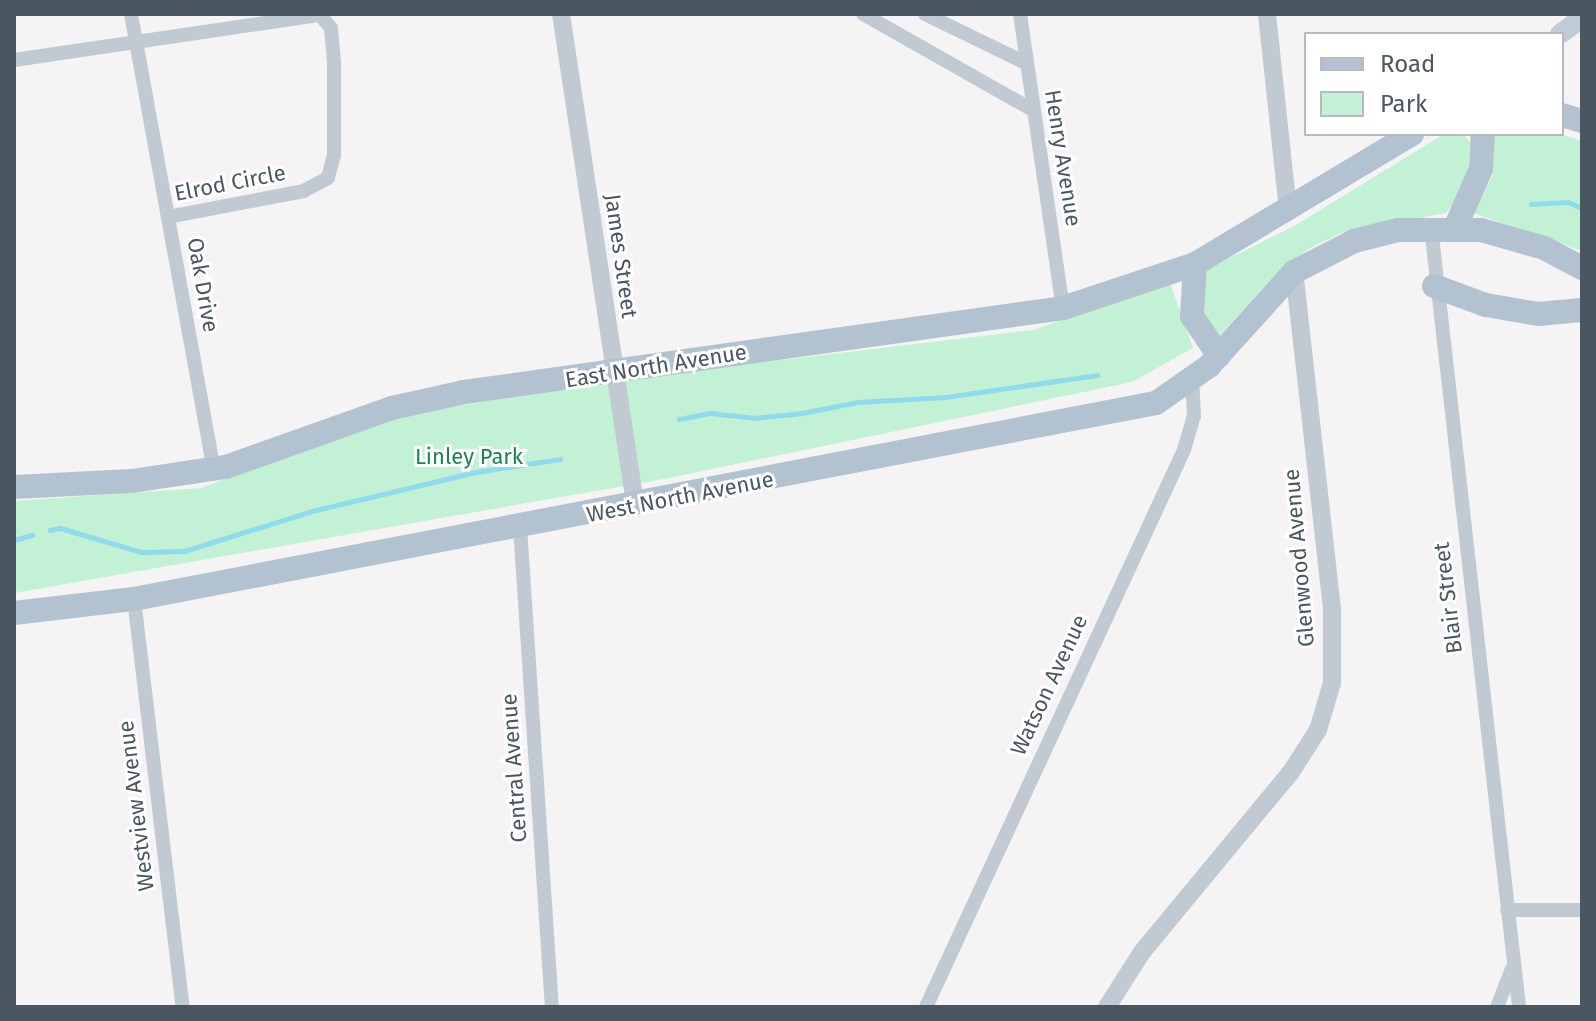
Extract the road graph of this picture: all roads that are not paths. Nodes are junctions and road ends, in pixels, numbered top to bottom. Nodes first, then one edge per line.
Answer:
1 (131, 14) edge
2 (561, 14) edge
3 (863, 14) edge
4 (925, 14) edge
5 (959, 14) edge
6 (1020, 14) edge
7 (1267, 14) edge
8 (1582, 18) edge
9 (961, 32) junction
10 (1563, 32) edge
11 (136, 42) junction
12 (14, 60) edge
13 (1026, 63) junction
14 (1033, 110) junction
15 (1409, 136) edge
16 (1483, 136) edge
17 (1288, 212) junction
18 (168, 217) junction
19 (1443, 227) junction
20 (1195, 264) junction
21 (1582, 268) edge
22 (1294, 272) junction
23 (1434, 286) junction
24 (1063, 308) junction
25 (1582, 310) edge
26 (1219, 356) junction
27 (614, 373) junction
28 (1192, 378) junction
29 (214, 469) junction
30 (14, 487) edge
31 (635, 504) junction
32 (520, 527) junction
33 (134, 599) junction
34 (14, 613) edge
35 (1507, 910) junction
36 (1582, 910) edge
37 (1514, 965) junction
38 (183, 1007) edge
39 (552, 1007) edge
40 (926, 1007) edge
41 (1107, 1007) edge
42 (1497, 1007) edge
43 (1519, 1007) edge

1 - 11 street, Oak Drive
2 - 27 street, James Street
3 - 14 street
4 - 9 street
5 - 9 street
6 - 13 street, Henry Avenue
7 - 17 street
8 - 10 main road
9 - 13 street
11 - 12 street
11 - 18 street, Oak Drive
11 - 18 street, Elrod Circle
13 - 14 street, Henry Avenue
14 - 24 street, Henry Avenue
15 - 17 main road
16 - 19 main road
17 - 20 main road, East North Avenue
18 - 29 street, Oak Drive
19 - 21 main road
19 - 22 main road
19 - 23 street, Blair Street
20 - 24 main road, East North Avenue
20 - 26 main road
22 - 26 main road, West North Avenue
22 - 41 street, Glenwood Avenue
23 - 25 main road
23 - 35 street, Blair Street
24 - 27 main road, East North Avenue
26 - 28 main road, West North Avenue
27 - 29 main road, East North Avenue
27 - 31 street, James Street
28 - 31 main road, West North Avenue
28 - 40 street, Watson Avenue
29 - 30 main road, East North Avenue
31 - 32 main road, West North Avenue
32 - 33 main road, West North Avenue
32 - 39 street, Central Avenue
33 - 34 main road, West North Avenue
33 - 38 street, Westview Avenue
35 - 36 street
35 - 37 street, Blair Street
37 - 42 street, Blair Street
37 - 43 street, Blair Street

